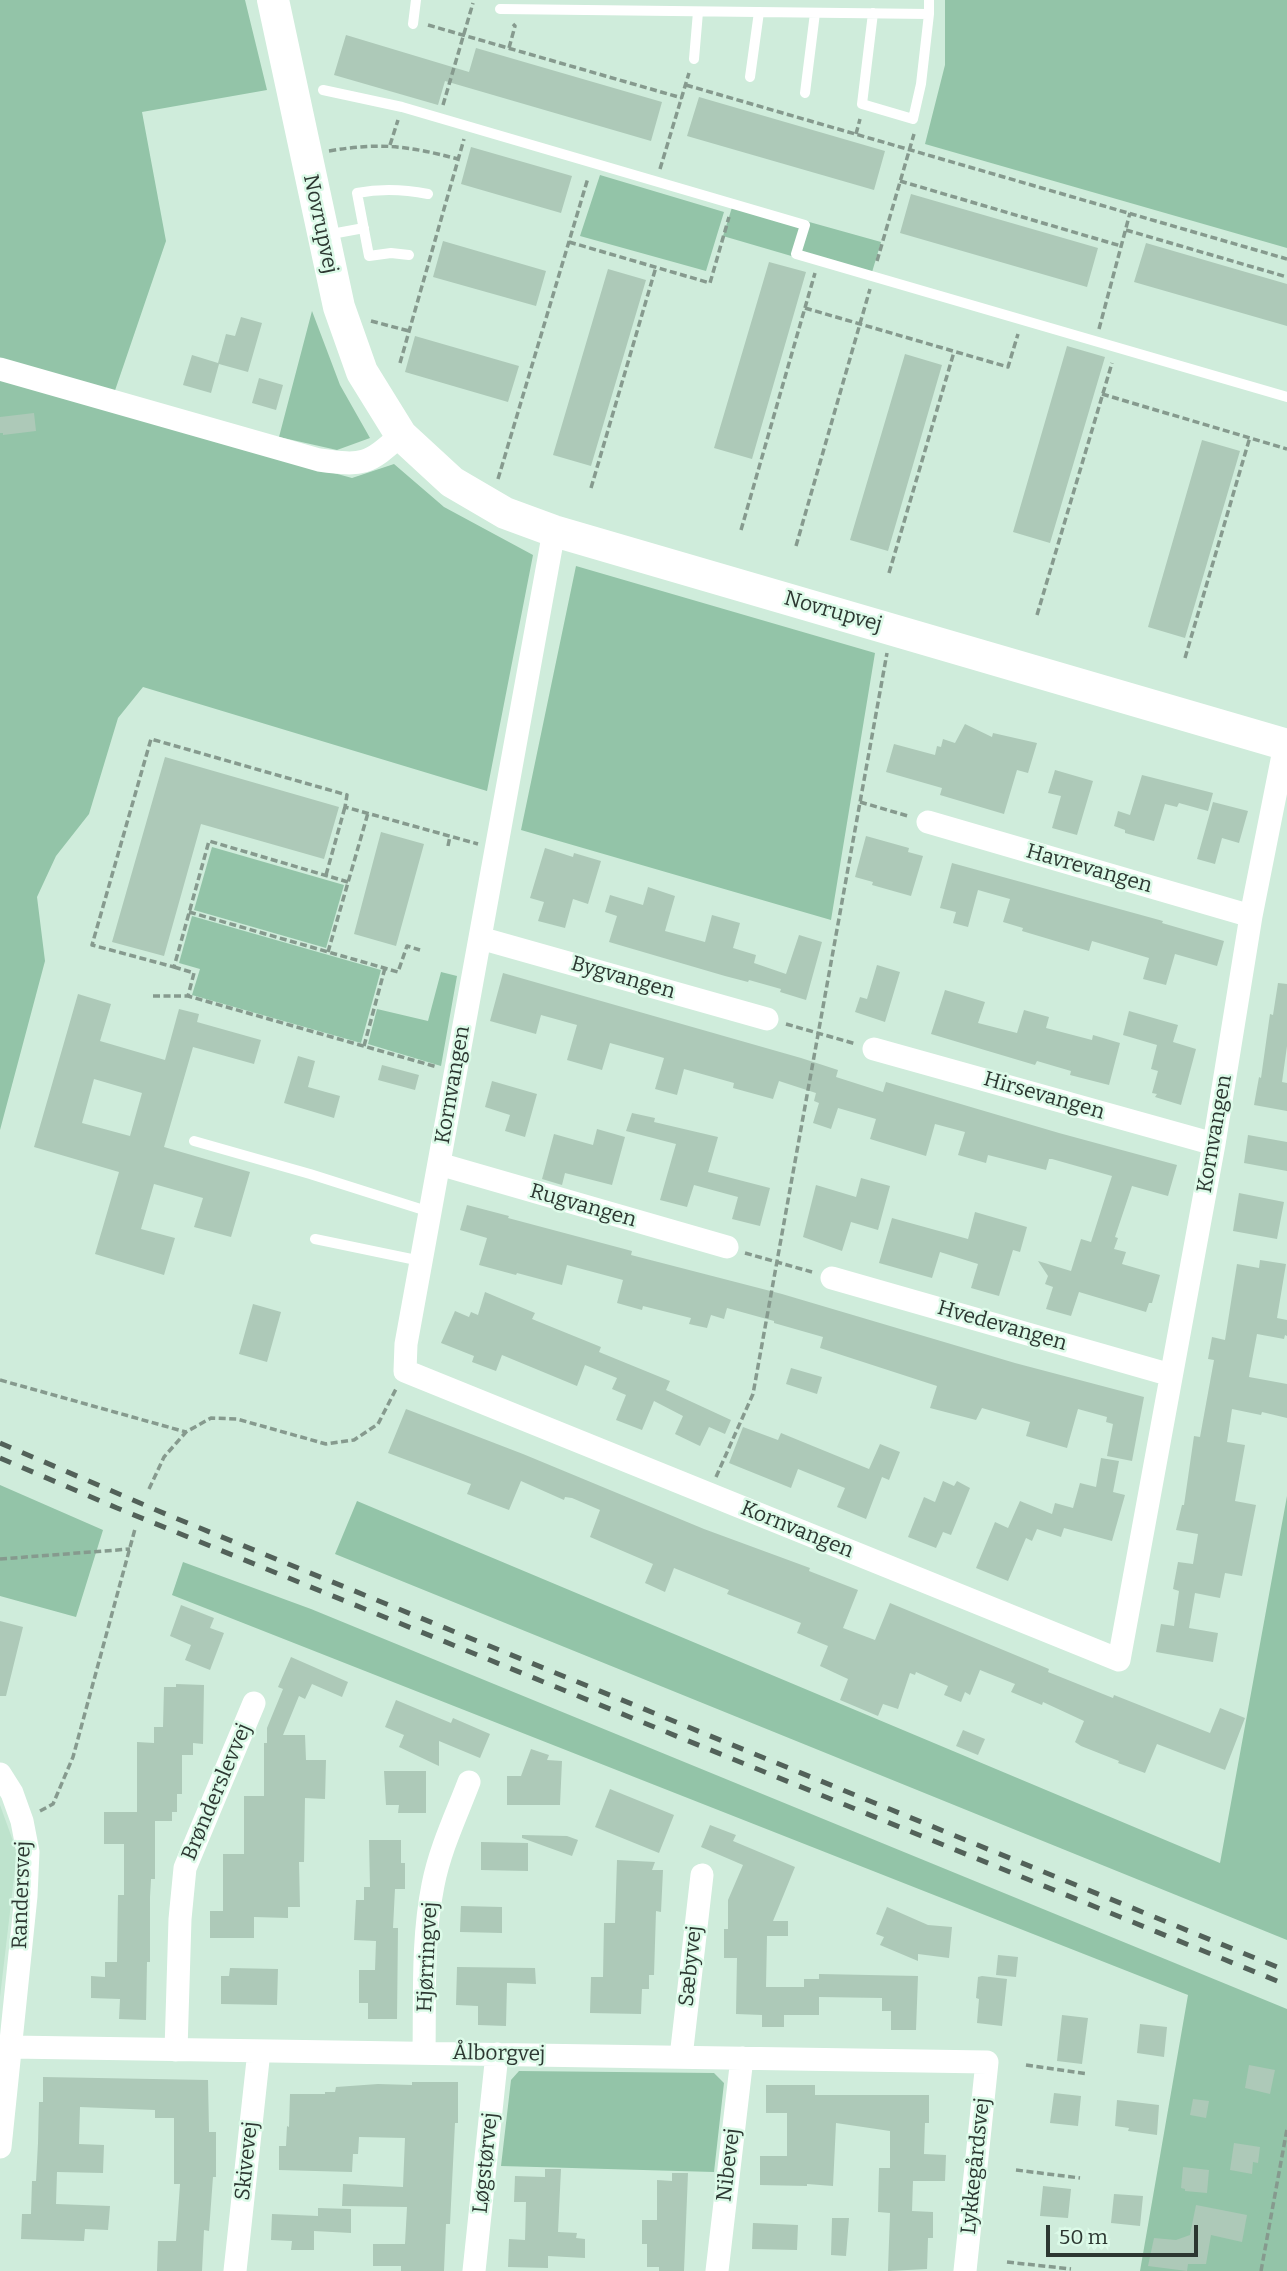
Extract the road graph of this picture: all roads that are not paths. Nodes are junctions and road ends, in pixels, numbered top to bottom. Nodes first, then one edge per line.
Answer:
1 (274, 0) edge
2 (416, 0) edge
3 (929, 0) edge
4 (500, 9) road end
5 (698, 12) junction
6 (759, 12) junction
7 (815, 13) junction
8 (873, 13) junction
9 (929, 14) junction
10 (413, 23) road end
11 (694, 59) road end
12 (750, 77) dead end
13 (323, 90) dead end
14 (805, 93) dead end
15 (428, 194) dead end
16 (364, 228) junction
17 (323, 236) junction
18 (409, 255) dead end
19 (0, 369) edge
20 (1287, 397) edge
21 (401, 435) junction
22 (554, 531) junction
23 (1286, 745) edge
24 (928, 822) road end
25 (1251, 916) junction
26 (480, 938) junction
27 (767, 1018) road end
28 (874, 1049) road end
29 (194, 1141) dead end
30 (1214, 1144) junction
31 (439, 1164) junction
32 (430, 1212) junction
33 (315, 1239) dead end
34 (727, 1247) road end
35 (421, 1261) junction
36 (832, 1278) road end
37 (1171, 1375) junction
38 (254, 1703) dead end
39 (0, 1774) edge
40 (469, 1782) dead end
41 (702, 1875) dead end
42 (8, 1995) edge
43 (176, 2050) junction
44 (260, 2051) junction
45 (424, 2053) junction
46 (498, 2054) junction
47 (681, 2057) junction
48 (742, 2058) junction
49 (7, 2060) edge
50 (987, 2062) joint
51 (0, 2147) edge
52 (235, 2271) edge
53 (474, 2271) edge
54 (717, 2271) edge
55 (965, 2271) edge

1 - 17 street, Novrupvej
2 - 10 lane
3 - 9 lane
4 - 5 lane
5 - 6 lane
5 - 11 lane
6 - 7 lane
6 - 12 lane
7 - 8 lane
7 - 14 lane
8 - 9 lane
8 - 9 lane
13 - 20 lane
15 - 16 lane
16 - 17 lane
16 - 18 lane
17 - 21 street, Novrupvej
19 - 21 street
21 - 22 street, Novrupvej
22 - 23 street, Novrupvej
22 - 26 street, Kornvangen
23 - 25 street, Kornvangen
24 - 25 street, Havrevangen
25 - 30 street, Kornvangen
26 - 27 street, Bygvangen
26 - 31 street, Kornvangen
28 - 30 street, Hirsevangen
29 - 32 lane
30 - 37 street, Kornvangen
31 - 32 street, Kornvangen
31 - 34 street, Rugvangen
32 - 35 street, Kornvangen
33 - 35 lane
35 - 37 street, Kornvangen
36 - 37 street, Hvedevangen
38 - 43 street, Brønderslevvej
39 - 42 street, Randersvej
40 - 45 street, Hjørringvej
41 - 47 street, Sæbyvej
42 - 49 street, Randersvej
43 - 44 street, Ålborgvej
43 - 49 street, Ålborgvej
44 - 45 street, Ålborgvej
44 - 52 street, Skivevej
45 - 46 street, Ålborgvej
46 - 47 street, Ålborgvej
46 - 53 street, Løgstørvej
47 - 48 street, Ålborgvej
48 - 50 street, Ålborgvej
48 - 54 street, Nibevej
49 - 51 street, Randersvej
50 - 55 street, Lykkegårdsvej

